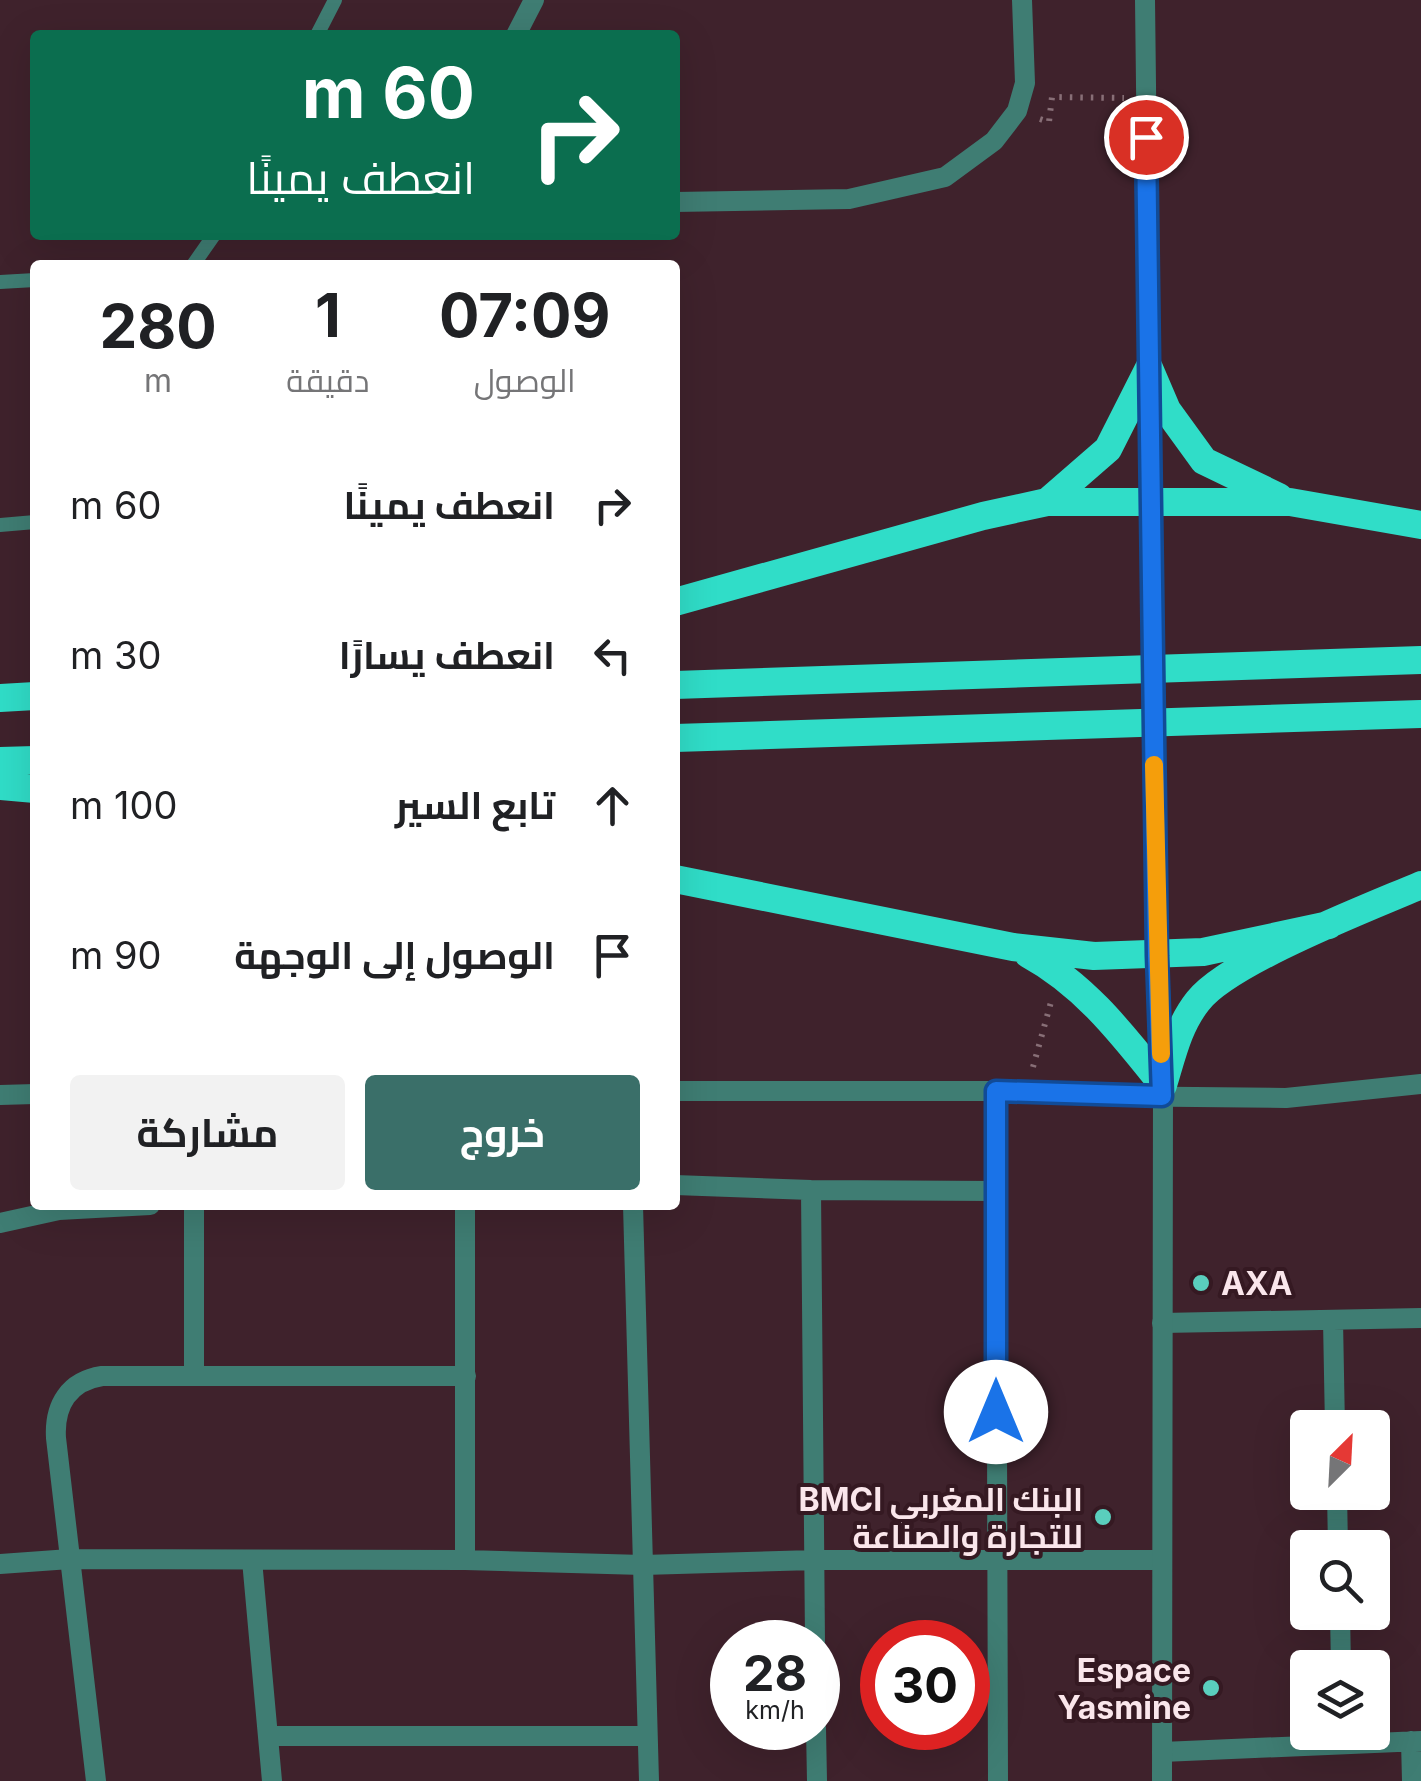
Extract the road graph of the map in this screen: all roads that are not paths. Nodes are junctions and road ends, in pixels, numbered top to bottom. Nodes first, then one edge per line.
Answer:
1 (335, 0) edge
2 (534, 0) edge
3 (1022, 0) edge
4 (1144, 0) edge
5 (320, 30) edge
6 (519, 30) edge
7 (680, 202) edge
8 (30, 280) edge
9 (0, 282) edge
10 (1150, 368) junction
11 (1149, 500) junction
12 (1047, 502) junction
13 (1290, 502) junction
14 (30, 522) edge
15 (0, 524) edge
16 (1421, 525) edge
17 (680, 601) edge
18 (1421, 660) edge
19 (680, 685) edge
20 (30, 696) edge
21 (0, 698) edge
22 (30, 707) edge
23 (0, 708) edge
24 (1421, 714) edge
25 (680, 738) edge
26 (30, 760) edge
27 (0, 761) edge
28 (0, 786) edge
29 (30, 789) edge
30 (680, 880) edge
31 (1421, 884) edge
32 (1329, 925) junction
33 (1013, 946) junction
34 (1157, 956) junction
35 (1421, 1084) edge
36 (680, 1091) edge
37 (996, 1091) junction
38 (1162, 1091) junction
39 (0, 1094) edge
40 (30, 1094) edge
41 (680, 1185) edge
42 (811, 1190) junction
43 (995, 1191) junction
44 (59, 1210) edge
45 (194, 1210) edge
46 (464, 1210) edge
47 (633, 1210) edge
48 (0, 1222) edge
49 (1421, 1318) edge
50 (1333, 1320) junction
51 (1162, 1323) junction
52 (194, 1376) junction
53 (466, 1376) junction
54 (1335, 1410) edge
55 (70, 1560) junction
56 (252, 1560) junction
57 (465, 1560) junction
58 (814, 1560) junction
59 (996, 1560) junction
60 (1161, 1560) junction
61 (0, 1564) edge
62 (643, 1565) junction
63 (815, 1620) edge
64 (268, 1736) junction
65 (646, 1736) junction
66 (1390, 1740) edge
67 (1416, 1741) edge
68 (1290, 1742) edge
69 (816, 1750) edge
70 (1162, 1752) junction
71 (96, 1781) edge
72 (272, 1781) edge
73 (650, 1781) edge
74 (817, 1781) edge
75 (998, 1781) edge
76 (1162, 1781) edge
77 (1412, 1781) edge

1 - 5 lane
2 - 6 street
3 - 7 street
4 - 10 street
8 - 9 lane
10 - 11 street
10 - 12 highway
10 - 13 highway
11 - 12 highway
11 - 13 highway
11 - 34 street, bridge
12 - 17 highway
13 - 16 highway
14 - 15 lane
18 - 19 highway
20 - 21 highway
22 - 23 highway
24 - 25 highway
26 - 27 highway
28 - 29 highway
30 - 33 highway
31 - 32 highway
32 - 34 highway
32 - 38 highway
33 - 34 highway
33 - 38 highway
34 - 38 street
35 - 38 street
36 - 37 street
37 - 38 street
37 - 43 street
38 - 51 street
39 - 40 street
41 - 42 street
42 - 43 street
42 - 58 street
43 - 59 street
44 - 48 street
45 - 52 street
46 - 53 street
47 - 62 street
49 - 50 street
50 - 51 street
50 - 54 street
51 - 60 street
52 - 53 street
52 - 55 street
53 - 57 street
55 - 56 street
55 - 61 street
55 - 71 street
56 - 57 street
56 - 64 street
57 - 62 street
58 - 59 street
58 - 62 street
58 - 63 street
59 - 60 street
59 - 75 street
60 - 70 street
62 - 65 street
64 - 65 street
64 - 72 street
65 - 73 street
66 - 67 street
67 - 77 street
68 - 70 street
69 - 74 street
70 - 76 street

